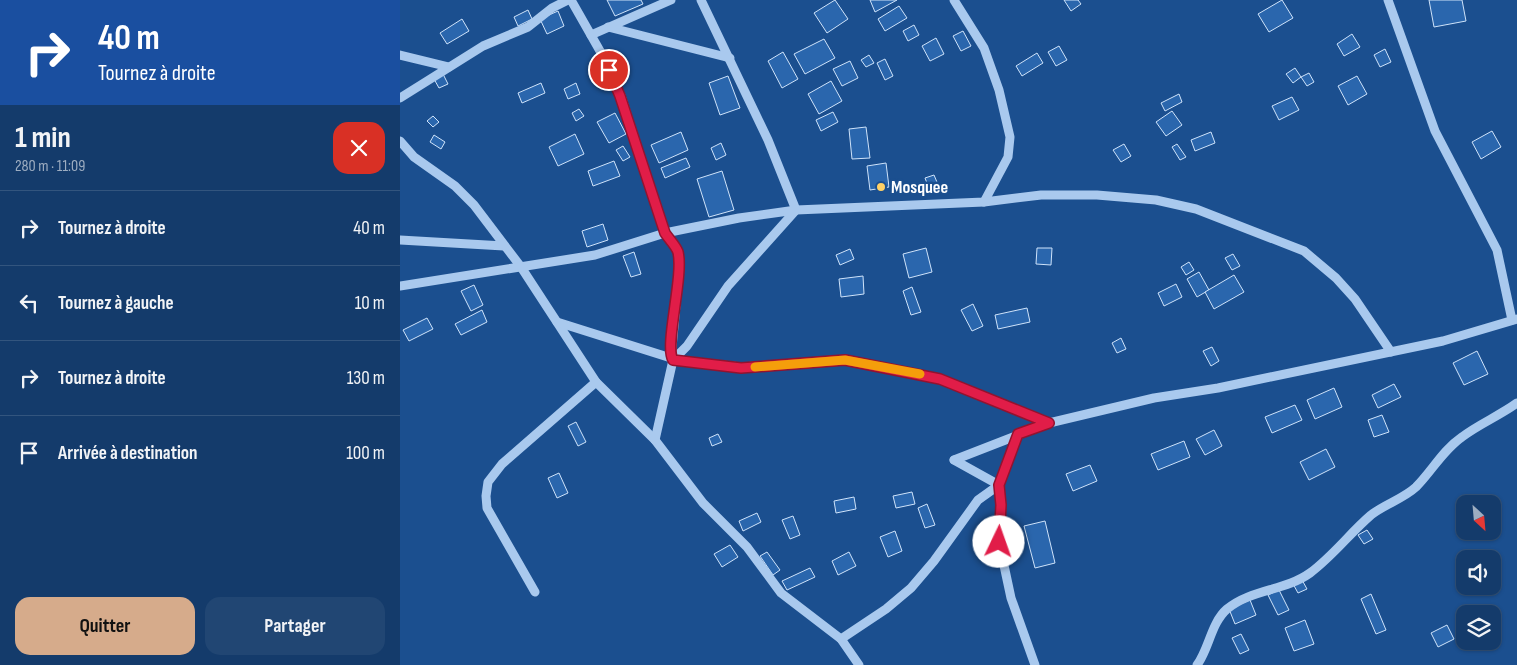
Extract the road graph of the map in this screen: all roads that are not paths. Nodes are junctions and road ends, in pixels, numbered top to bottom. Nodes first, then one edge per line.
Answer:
1 (569, 0) edge
2 (671, 0) edge
3 (701, 0) edge
4 (954, 0) edge
5 (1388, 0) edge
6 (608, 27) junction
7 (590, 35) junction
8 (400, 55) edge
9 (730, 58) junction
10 (449, 67) junction
11 (400, 98) edge
12 (400, 141) edge
13 (984, 202) junction
14 (796, 210) junction
15 (665, 233) junction
16 (400, 240) edge
17 (504, 246) junction
18 (521, 267) junction
19 (400, 286) edge
20 (1514, 319) edge
21 (557, 322) junction
22 (1391, 352) junction
23 (672, 359) junction
24 (596, 382) junction
25 (1517, 403) edge
26 (1049, 423) junction
27 (1018, 434) junction
28 (655, 440) junction
29 (999, 485) junction
30 (535, 592) dead end
31 (841, 639) junction
32 (859, 665) edge
33 (1035, 665) edge
34 (1197, 665) edge

1 - 7 street
1 - 10 street
2 - 6 street
3 - 9 street
4 - 13 street
5 - 20 street
6 - 7 street
6 - 9 street
7 - 15 street
8 - 10 street
9 - 14 street
10 - 11 street
12 - 17 street
13 - 14 street
13 - 22 street
14 - 15 street
14 - 23 street
15 - 18 street
15 - 23 street
16 - 17 street
17 - 18 street
18 - 19 street
18 - 21 street
20 - 22 street
21 - 23 street
21 - 24 street
22 - 26 street
23 - 26 street
23 - 28 street
24 - 28 street
24 - 30 street
25 - 34 street
26 - 27 street
27 - 29 street
27 - 29 street
28 - 31 street
29 - 31 street
29 - 33 street
31 - 32 street

